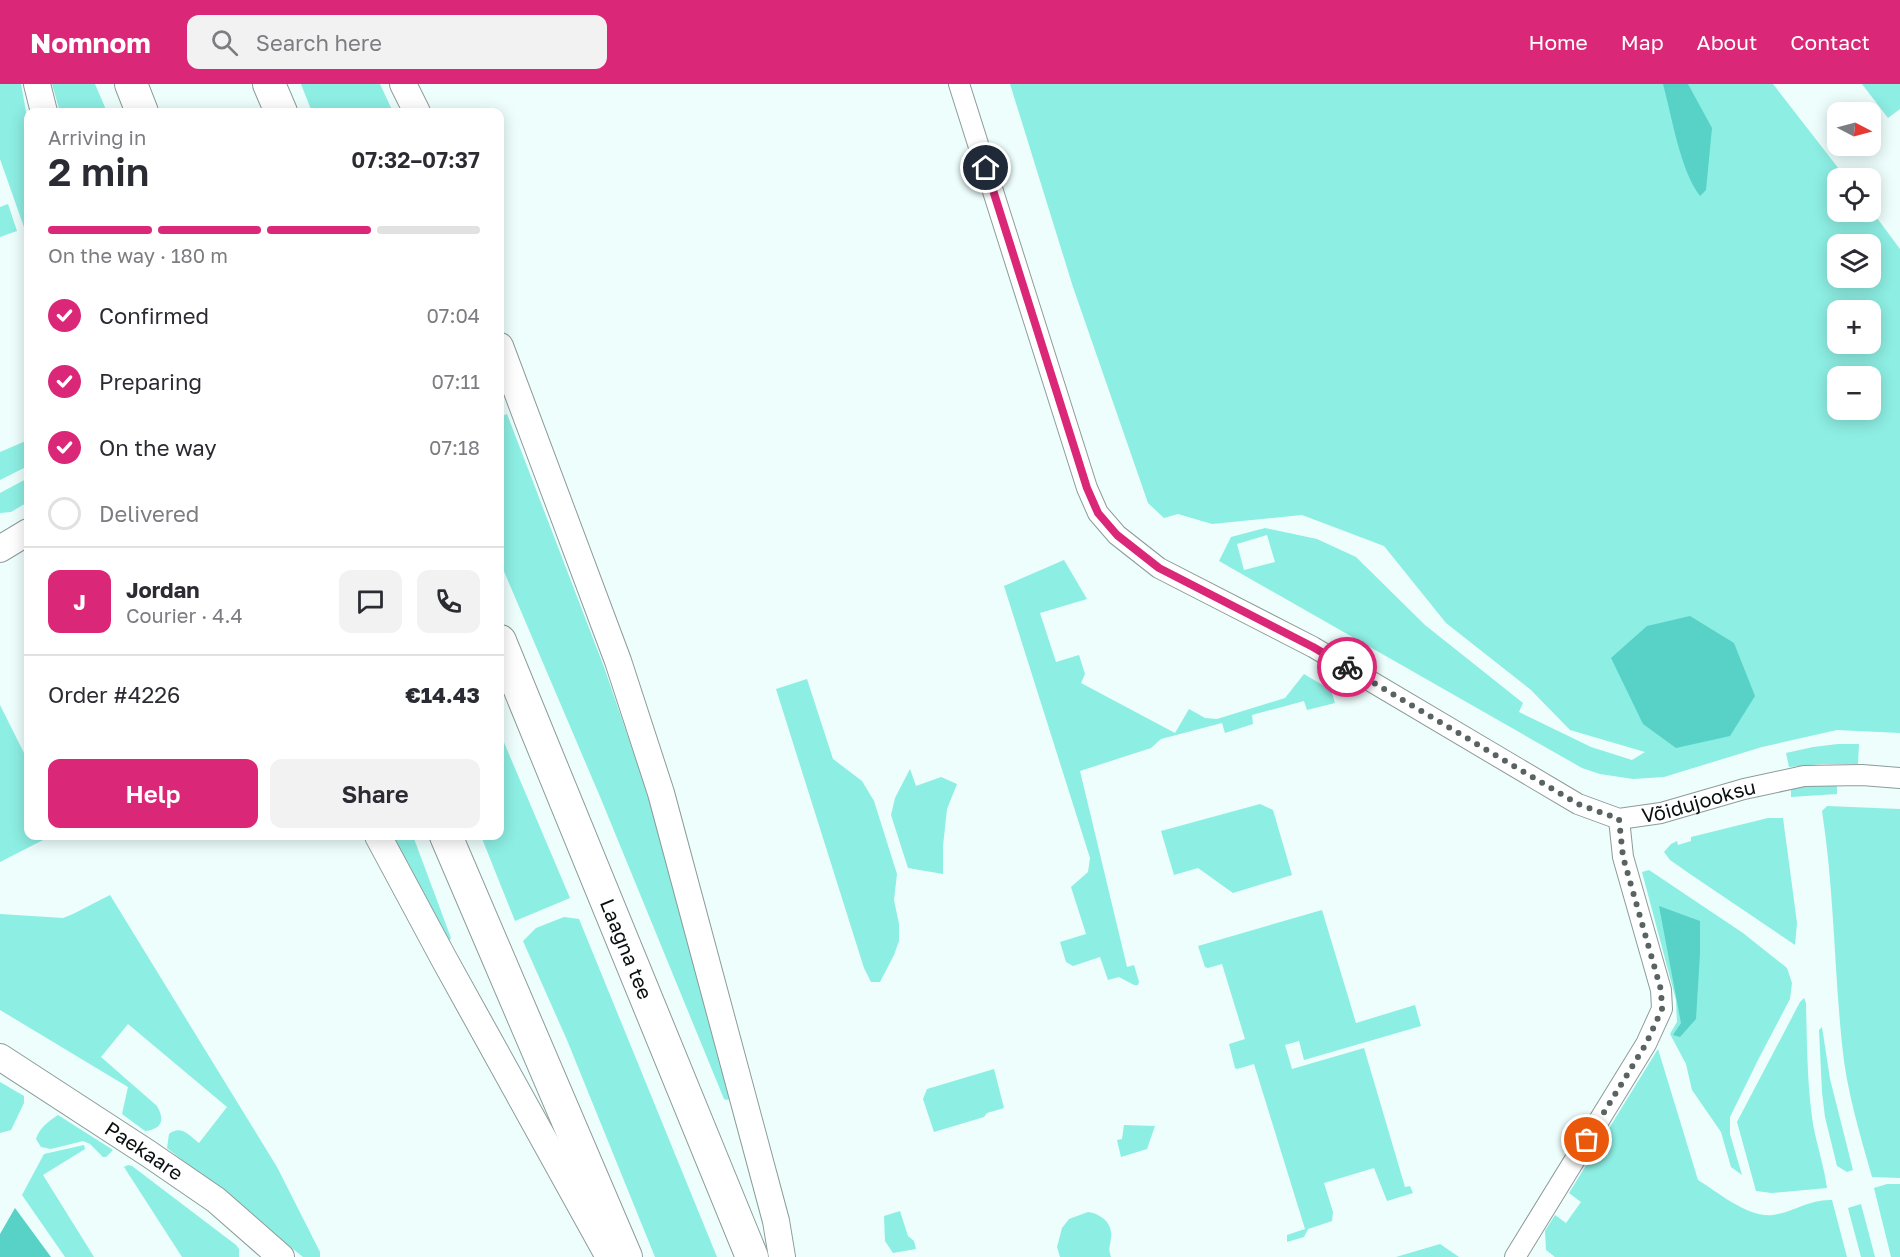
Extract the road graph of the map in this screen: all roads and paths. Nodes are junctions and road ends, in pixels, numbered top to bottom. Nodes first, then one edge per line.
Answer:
1 (38, 84) edge
2 (130, 84) edge
3 (269, 84) edge
4 (403, 84) edge
5 (959, 84) edge
6 (43, 108) edge
7 (140, 108) edge
8 (279, 108) edge
9 (415, 108) edge
10 (504, 357) edge
11 (24, 534) edge
12 (0, 549) edge
13 (504, 651) edge
14 (1900, 778) edge
15 (1619, 819) junction
16 (380, 840) edge
17 (448, 840) edge
18 (0, 1057) edge
19 (281, 1257) edge
20 (609, 1257) edge
21 (626, 1257) edge
22 (752, 1257) edge
23 (782, 1257) edge
24 (1515, 1257) edge

1 - 6 street
2 - 7 main road
3 - 8 main road
4 - 9 street
5 - 15 street, Võidujooksu
10 - 23 street
11 - 12 street
13 - 22 main road, Laagna tee
14 - 15 street, Võidujooksu
15 - 24 street
16 - 20 street
17 - 21 main road
18 - 19 street, Paekaare

